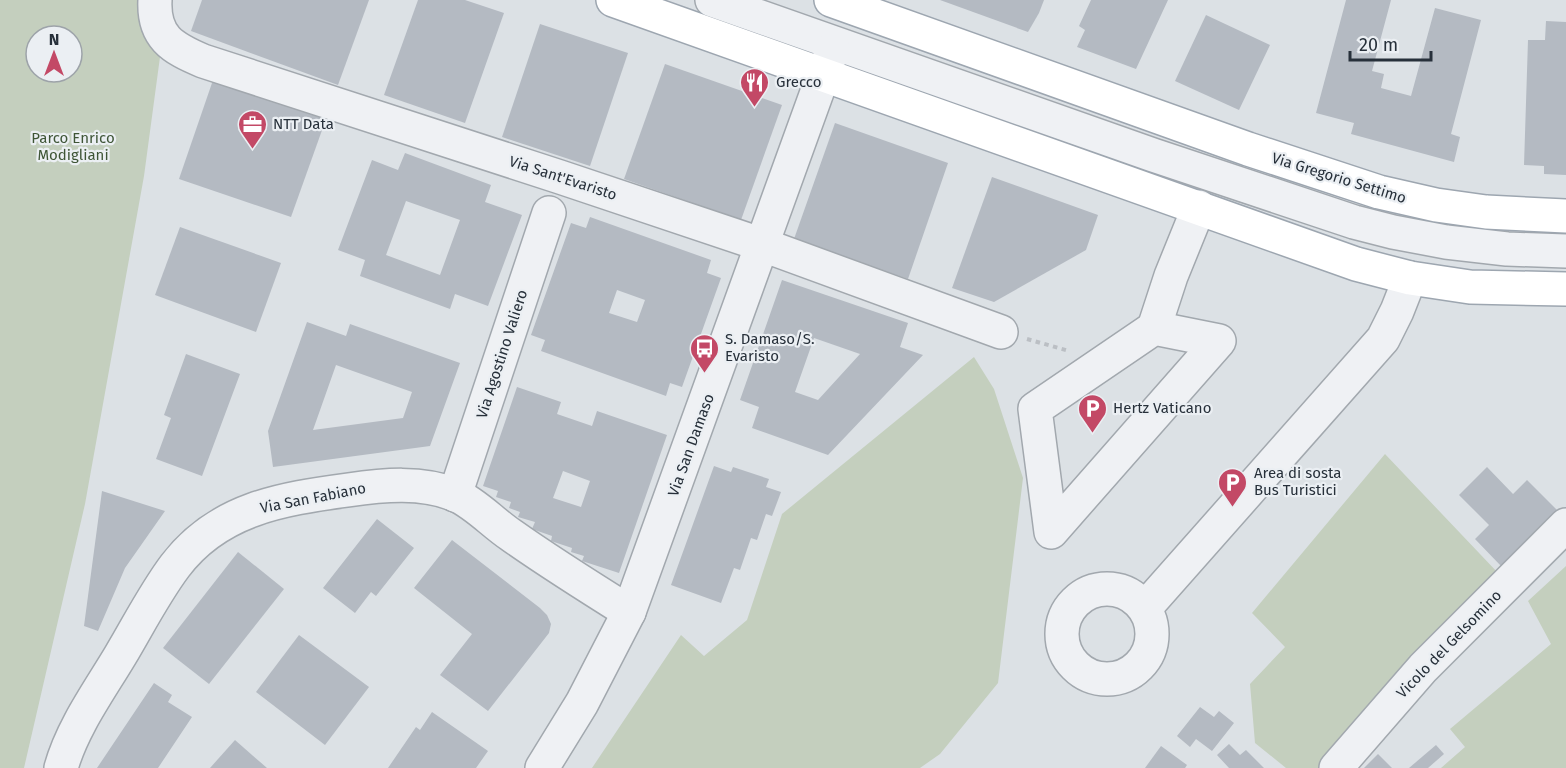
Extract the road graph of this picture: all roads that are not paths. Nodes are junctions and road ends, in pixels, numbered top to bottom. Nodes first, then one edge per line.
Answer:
1 (155, 0) edge
2 (613, 0) edge
3 (712, 0) edge
4 (843, 2) edge
5 (835, 43) junction
6 (823, 76) junction
7 (1120, 104) junction
8 (1153, 155) junction
9 (1126, 181) junction
10 (1200, 207) junction
11 (549, 213) dead end
12 (1566, 216) edge
13 (763, 245) junction
14 (1566, 251) edge
15 (1410, 278) junction
16 (1566, 289) edge
17 (1154, 328) junction
18 (1001, 332) road end
19 (455, 495) junction
20 (1566, 525) edge
21 (1145, 608) dead end
22 (629, 612) junction
23 (62, 768) edge
24 (542, 768) edge
25 (1336, 768) edge

1 - 13 street, Via Sant'Evaristo
2 - 6 main road
3 - 5 street
4 - 5 street, Via Gregorio Settimo
4 - 7 main road, Via Gregorio Settimo
5 - 6 street, Via Gregorio Settimo
5 - 8 street
6 - 9 main road
6 - 13 street, Via San Damaso
7 - 8 street, Via Gregorio Settimo
7 - 12 main road, Via Gregorio Settimo
8 - 9 street
8 - 14 street
9 - 10 main road
10 - 15 main road
10 - 17 street
11 - 19 street, Via Agostino Valiero
13 - 18 street, Via Sant'Evaristo
13 - 22 street, Via San Damaso
15 - 16 main road
15 - 21 street
17 - 17 street
19 - 22 street, Via San Fabiano
19 - 23 street, Via San Fabiano
20 - 25 street, Vicolo del Gelsomino
22 - 24 street, Via San Damaso

